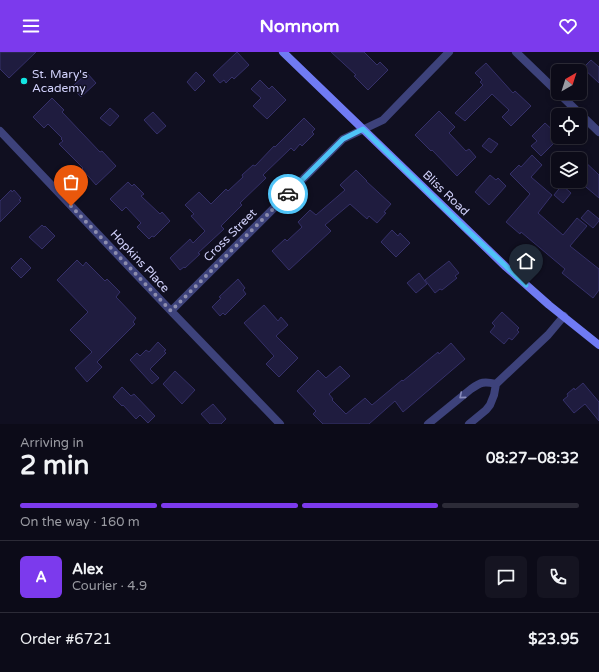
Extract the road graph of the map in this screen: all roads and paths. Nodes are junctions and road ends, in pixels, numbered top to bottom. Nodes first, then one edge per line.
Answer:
1 (283, 52) edge
2 (449, 52) edge
3 (516, 52) edge
4 (363, 129) junction
5 (0, 131) edge
6 (599, 132) edge
7 (171, 311) junction
8 (564, 316) junction
9 (599, 345) edge
10 (496, 384) junction
11 (280, 424) edge
12 (428, 424) edge
13 (469, 424) edge

1 - 4 main road, Bliss Road
2 - 4 street, Cross Street
3 - 6 street
4 - 7 street, Cross Street
4 - 8 main road, Bliss Road
5 - 7 street, Hopkins Place
7 - 11 street, Hopkins Place
8 - 9 main road, Bliss Road
8 - 10 street
10 -> 12 street
10 - 13 street

